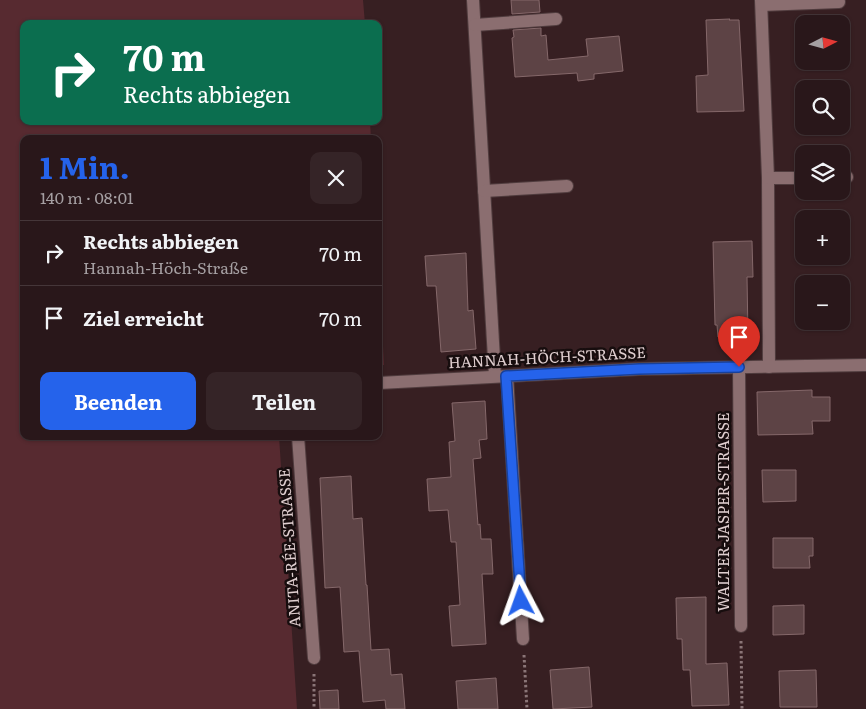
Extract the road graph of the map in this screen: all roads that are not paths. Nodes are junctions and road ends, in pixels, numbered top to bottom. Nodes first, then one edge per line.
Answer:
1 (473, 0) edge
2 (761, 2) edge
3 (839, 2) dead end
4 (556, 19) dead end
5 (474, 25) junction
6 (768, 178) junction
7 (795, 178) edge
8 (567, 186) dead end
9 (484, 191) junction
10 (866, 365) edge
11 (739, 367) junction
12 (769, 367) junction
13 (501, 376) junction
14 (382, 383) edge
15 (298, 440) edge
16 (741, 626) road end
17 (523, 639) road end
18 (314, 658) road end

1 - 5 street
2 - 3 street
2 - 6 street
4 - 5 street
5 - 9 street
6 - 7 street
6 - 12 street
8 - 9 street
9 - 13 street
10 - 12 street, HANNAH-HÖCH-STRASSE
11 - 12 street, HANNAH-HÖCH-STRASSE
11 - 13 street, HANNAH-HÖCH-STRASSE
11 - 16 street, WALTER-JASPER-STRASSE
13 - 14 street, HANNAH-HÖCH-STRASSE
13 - 17 street
15 - 18 street, ANITA-RÉE-STRASSE

